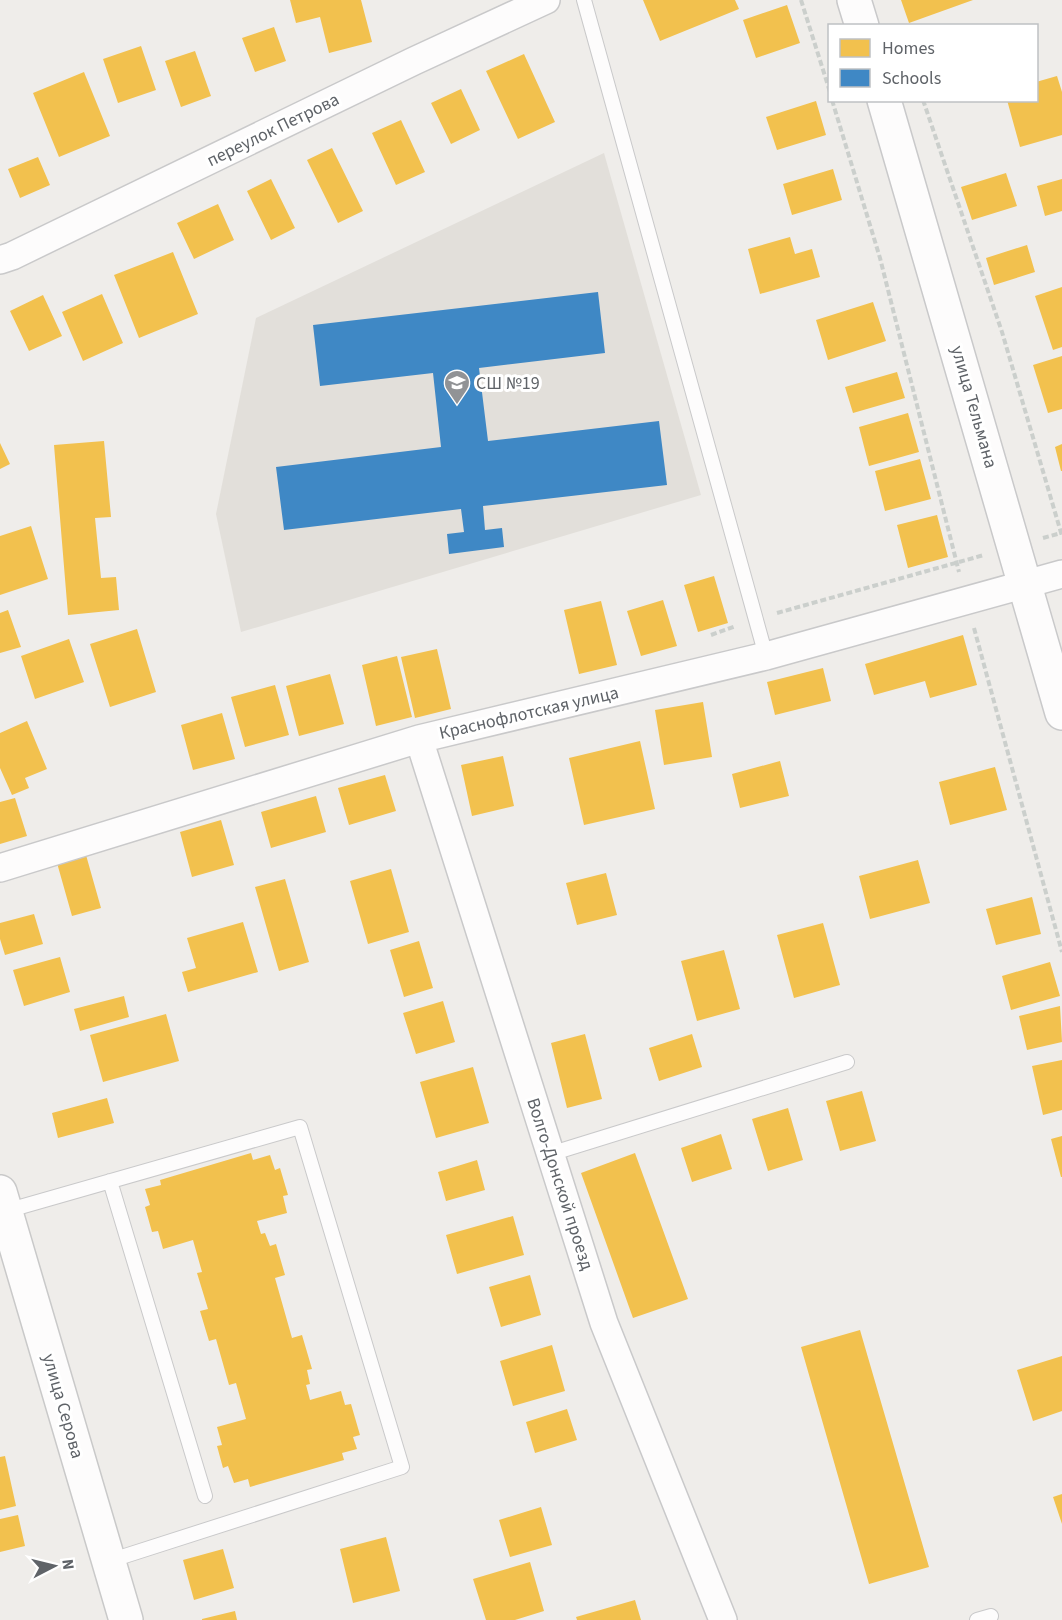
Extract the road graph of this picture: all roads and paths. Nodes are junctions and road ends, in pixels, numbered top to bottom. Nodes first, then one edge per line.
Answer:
1 (546, 0) edge
2 (584, 0) edge
3 (801, 0) edge
4 (854, 0) edge
5 (861, 24) edge
6 (828, 86) edge
7 (833, 102) edge
8 (885, 102) edge
9 (924, 102) edge
10 (0, 260) edge
11 (1062, 534) edge
12 (1015, 547) junction
13 (956, 563) junction
14 (1062, 574) edge
15 (1026, 584) junction
16 (966, 601) junction
17 (756, 619) junction
18 (711, 634) dead end
19 (766, 656) junction
20 (1062, 713) edge
21 (419, 739) junction
22 (0, 868) edge
23 (1062, 952) edge
24 (848, 1062) dead end
25 (550, 1154) junction
26 (110, 1181) junction
27 (3, 1202) edge
28 (204, 1497) dead end
29 (109, 1561) junction
30 (126, 1620) edge
31 (723, 1620) edge

1 - 10 street, переулок Петрова
2 - 17 lane
3 - 6 path
4 - 5 street
7 - 13 path
8 - 12 street, улица Тельмана
9 - 11 path
11 - 12 path
12 - 13 path
12 - 15 street, улица Тельмана
13 - 16 path
13 - 17 path
14 - 15 street, Краснофлотская улица
15 - 16 street, Краснофлотская улица
15 - 20 street, улица Тельмана
16 - 19 street, Краснофлотская улица
16 - 23 path
17 - 18 path
17 - 19 lane
19 - 21 street, Краснофлотская улица
21 - 22 street, Краснофлотская улица
21 - 25 street, Волго-Донской проезд
24 - 25 lane
25 - 31 street, Волго-Донской проезд
26 - 27 lane
26 - 28 lane
26 - 29 lane
27 - 29 street, улица Серова
29 - 30 street, улица Серова

